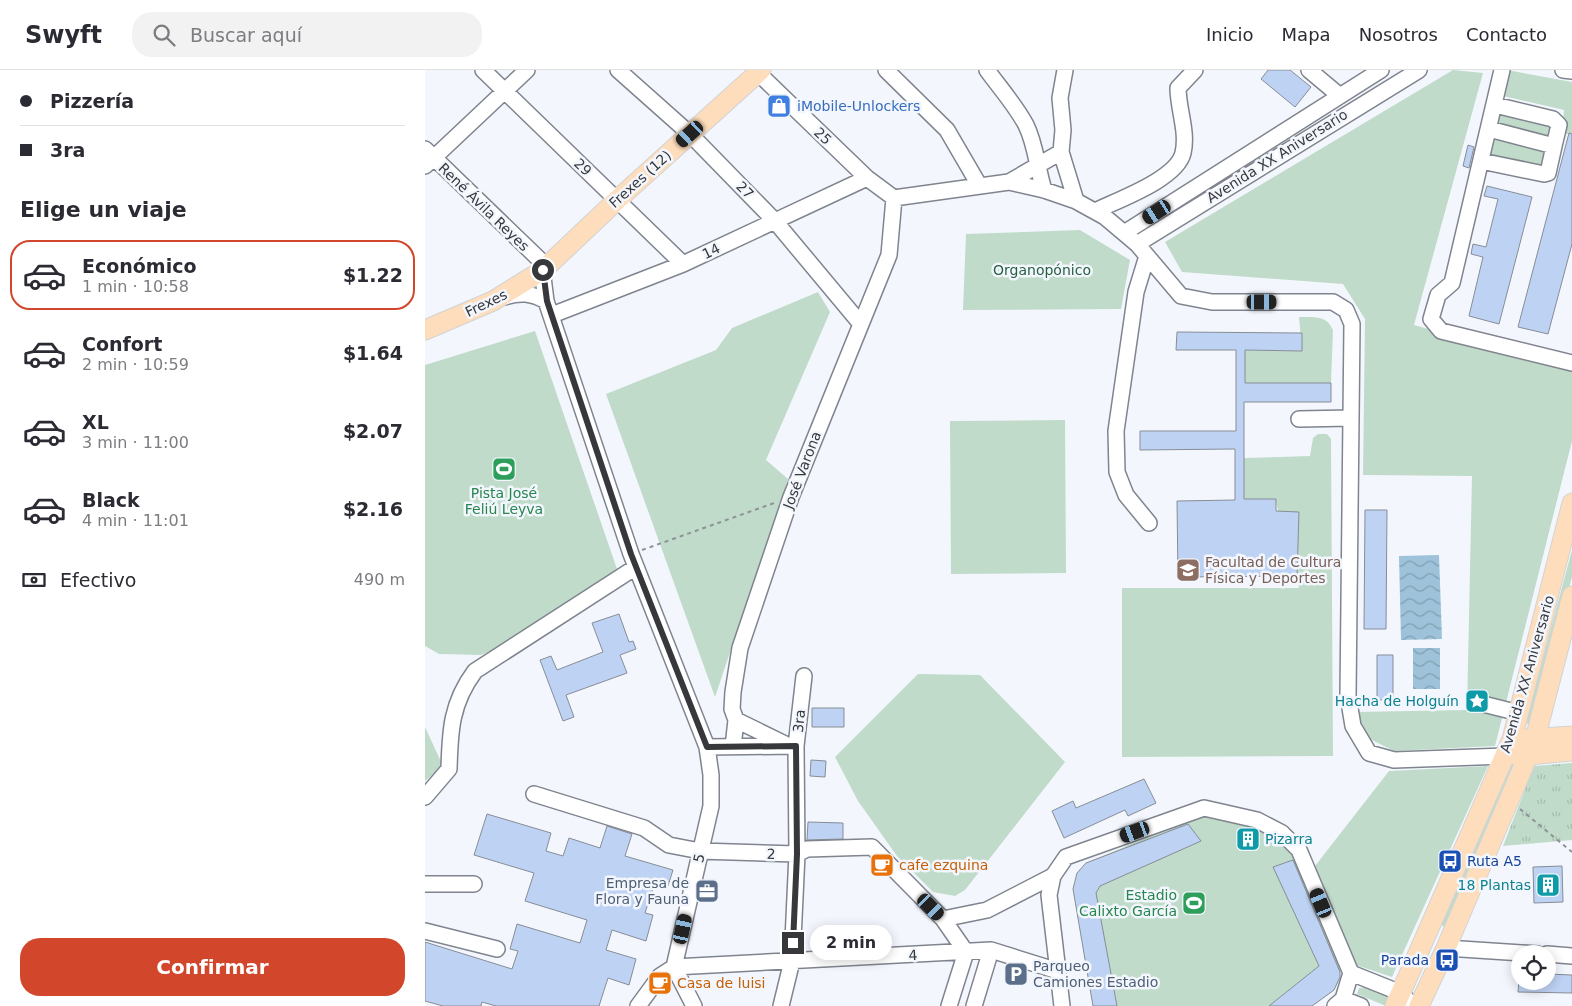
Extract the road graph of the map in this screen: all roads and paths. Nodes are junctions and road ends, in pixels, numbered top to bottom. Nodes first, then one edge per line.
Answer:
1 (483, 70) edge
2 (527, 70) edge
3 (618, 70) edge
4 (886, 70) edge
5 (987, 70) edge
6 (1065, 70) edge
7 (1195, 70) edge
8 (1309, 70) edge
9 (1381, 70) edge
10 (1419, 70) edge
11 (1502, 70) edge
12 (1563, 70) edge
13 (758, 71) edge
14 (1572, 71) edge
15 (505, 90) junction
16 (1340, 96) junction
17 (1495, 104) junction
18 (1489, 130) junction
19 (690, 134) junction
20 (1554, 146) junction
21 (1061, 152) junction
22 (428, 157) edge
23 (1481, 161) junction
24 (1037, 166) junction
25 (867, 178) junction
26 (1009, 182) junction
27 (979, 185) junction
28 (1044, 190) junction
29 (894, 198) junction
30 (617, 200) junction
31 (1076, 201) junction
32 (1095, 211) junction
33 (775, 220) junction
34 (1124, 233) junction
35 (1137, 244) junction
36 (1147, 256) junction
37 (683, 264) junction
38 (543, 270) junction
39 (493, 301) junction
40 (549, 308) junction
41 (860, 323) junction
42 (425, 330) edge
43 (1572, 363) edge
44 (1351, 418) junction
45 (1299, 419) dead end
46 (791, 497) junction
47 (1572, 502) edge
48 (1149, 523) dead end
49 (633, 560) junction
50 (1572, 596) edge
51 (804, 676) dead end
52 (1483, 704) dead end
53 (1519, 713) junction
54 (736, 720) junction
55 (1572, 736) edge
56 (792, 746) junction
57 (707, 747) junction
58 (733, 747) junction
59 (1532, 747) junction
60 (1508, 748) junction
61 (1572, 751) edge
62 (534, 794) dead end
63 (425, 797) edge
64 (1509, 800) junction
65 (700, 851) junction
66 (1572, 852) edge
67 (797, 854) junction
68 (1053, 876) junction
69 (425, 884) edge
70 (474, 884) dead end
71 (943, 919) junction
72 (425, 931) edge
73 (1446, 948) junction
74 (497, 949) dead end
75 (991, 950) junction
76 (966, 952) junction
77 (1511, 952) edge
78 (1556, 955) edge
79 (1572, 956) edge
80 (792, 961) junction
81 (674, 967) junction
82 (1058, 972) junction
83 (1351, 973) junction
84 (1339, 1002) edge
85 (1403, 1002) edge
86 (639, 1006) edge
87 (693, 1006) edge
88 (781, 1006) edge
89 (949, 1006) edge
90 (974, 1006) edge
91 (1062, 1006) edge
92 (1361, 1006) edge
93 (1419, 1006) edge

1 - 15 street, 29
2 - 15 street
3 - 19 street, 27
4 - 27 street
5 - 24 street
6 - 21 street
7 - 32 street
8 - 16 street
9 - 16 street, Avenida XX Aniversario
10 - 35 street, Avenida XX Aniversario
11 - 17 street
12 - 14 street
13 - 19 main road, Frexes (12)
13 - 25 street, 25
15 - 22 street
15 - 30 street, 29
16 - 34 street, Avenida XX Aniversario
17 - 18 street
17 - 20 street
18 - 20 street
18 - 23 street
19 - 30 main road, Frexes (12)
19 - 33 street, 27
20 - 23 street
21 - 24 street
21 - 31 street
22 - 38 street, René Ávila Reyes
23 - 43 street
24 - 26 street
24 - 28 street
25 - 29 street, 25
25 - 33 street, 14
26 - 27 street
26 - 28 street
27 - 29 street
28 - 31 street
29 - 41 street, José Varona
30 - 37 street, 29
30 - 38 main road, Frexes (12)
31 - 32 street
32 - 34 street
33 - 37 street, 14
33 - 41 street, 27
34 - 35 street
35 - 36 street
36 - 44 street
36 - 48 street
37 - 40 street, 14
38 - 39 main road, Frexes
38 - 40 street, René Ávila Reyes
39 - 40 street
39 - 42 main road, Frexes
40 - 49 street, René Ávila Reyes
41 - 46 street, José Varona
44 - 45 street
44 - 60 street
46 - 49 path
46 - 54 street, José Varona
47 - 53 main road, Avenida XX Aniversario
49 - 57 street, René Ávila Reyes
49 - 63 street
50 - 59 main road, Avenida XX Aniversario
51 - 56 street, 3ra
52 - 53 street
53 - 60 main road, Avenida XX Aniversario
54 - 56 street
54 - 58 street, José Varona
55 - 59 main road
56 - 58 street
56 - 67 street, 3ra
57 - 58 street
57 - 65 street, 5
59 - 60 main road
59 - 61 main road
59 - 64 main road, Avenida XX Aniversario
60 - 85 main road, Avenida XX Aniversario
62 - 65 street, 2
64 - 66 path
64 - 73 main road, Avenida XX Aniversario
65 - 67 street, 2
65 - 81 street, 5
67 - 71 street, 2
67 - 80 street, 3ra
68 - 71 street
68 - 82 street
68 - 83 street
69 - 70 street
71 - 76 street
72 - 74 street
73 - 77 street
73 - 93 main road, Avenida XX Aniversario
75 - 76 street, 4
75 - 82 street, 4
75 - 90 street
76 - 80 street, 4
76 - 89 street
78 - 79 street
80 - 81 street, 4
80 - 88 street, 3ra
81 - 86 street
81 - 87 street
82 - 91 street
83 - 84 street
83 - 85 street
84 - 92 street

